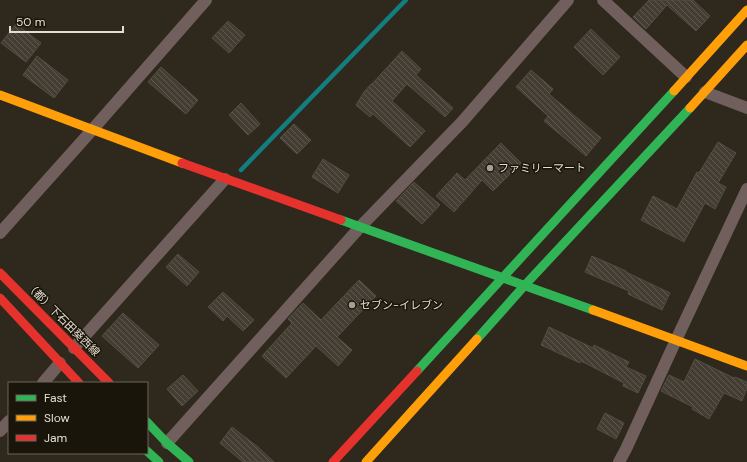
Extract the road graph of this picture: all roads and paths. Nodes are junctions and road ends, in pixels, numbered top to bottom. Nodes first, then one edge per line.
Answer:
1 (206, 0) edge
2 (568, 0) edge
3 (603, 0) edge
4 (747, 10) edge
5 (747, 45) edge
6 (686, 77) junction
7 (705, 92) junction
8 (0, 95) edge
9 (747, 108) edge
10 (94, 129) junction
11 (225, 179) junction
12 (747, 189) edge
13 (361, 226) junction
14 (0, 233) edge
15 (0, 273) edge
16 (503, 277) junction
17 (525, 285) junction
18 (0, 298) edge
19 (676, 340) junction
20 (74, 348) junction
21 (60, 363) junction
22 (747, 366) edge
23 (44, 382) edge
24 (78, 382) edge
25 (108, 382) edge
26 (8, 422) edge
27 (148, 423) edge
28 (0, 432) edge
29 (167, 442) junction
30 (189, 462) edge
31 (333, 462) edge
32 (366, 462) edge
33 (619, 462) edge

1 - 10 street
2 - 13 street
3 - 6 street
4 - 6 street
5 - 7 street
6 - 16 street
7 - 9 street
7 - 17 street
8 - 10 street
10 - 11 street
10 - 14 street
11 - 13 street
11 - 20 street
12 - 19 street
13 - 16 street
13 - 29 street
15 - 20 street, （都）下石田葵西線
16 - 17 street
16 - 31 street
17 - 19 street
17 - 32 street
18 - 21 street
19 - 22 street
19 - 33 street
20 - 25 street, （都）下石田葵西線
21 - 23 street
21 - 24 street
26 - 28 street
27 - 29 street
29 - 30 street

